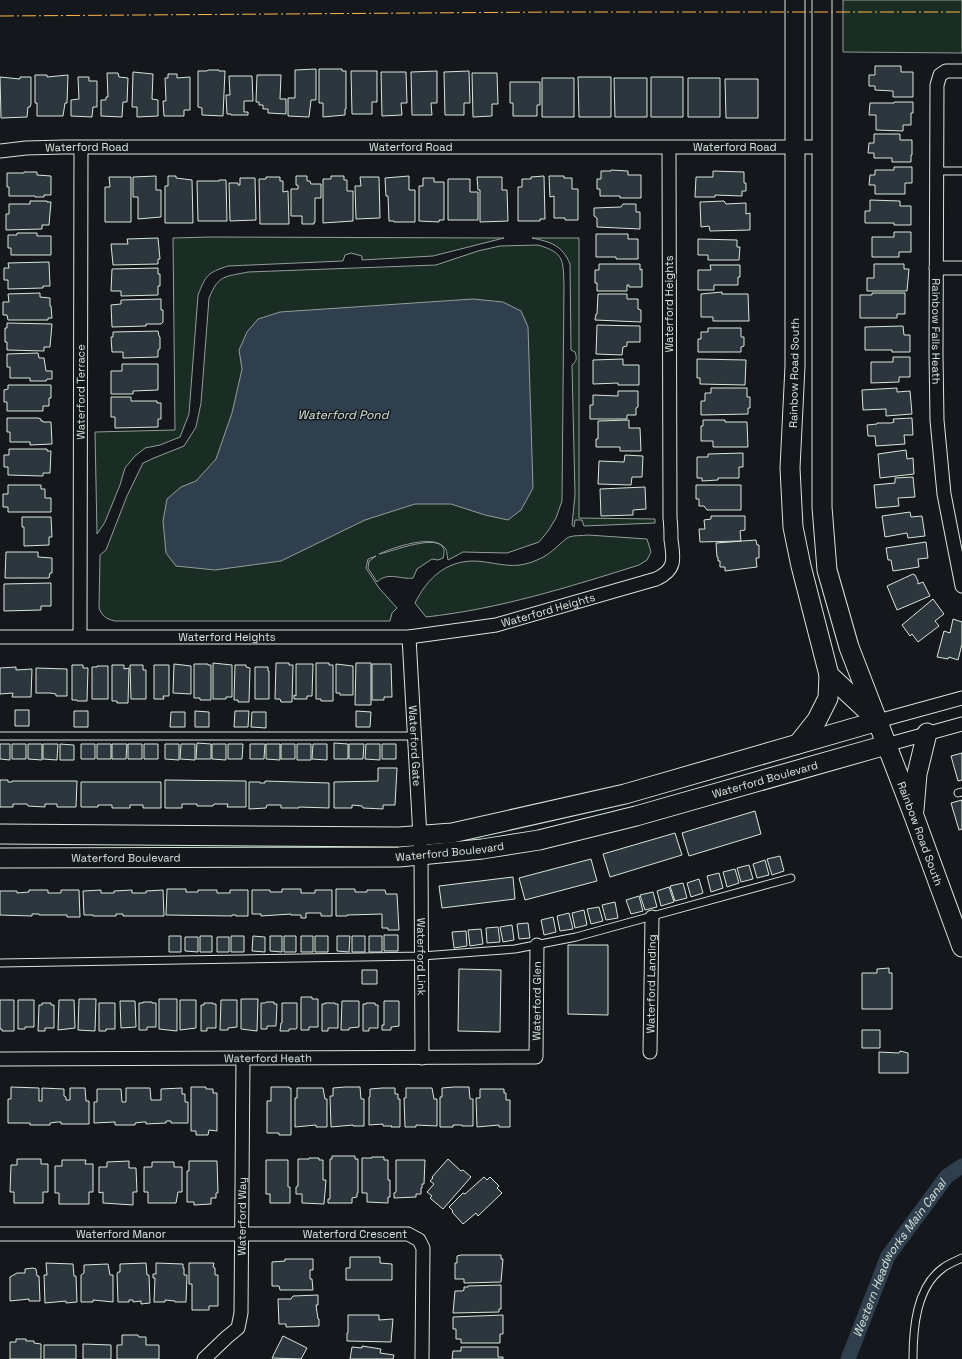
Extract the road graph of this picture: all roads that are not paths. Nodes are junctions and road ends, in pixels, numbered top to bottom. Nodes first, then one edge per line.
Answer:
1 (795, 0) edge
2 (822, 0) edge
3 (962, 71) edge
4 (795, 147) junction
5 (822, 147) junction
6 (81, 148) junction
7 (669, 148) junction
8 (0, 151) edge
9 (936, 171) junction
10 (962, 171) edge
11 (936, 268) junction
12 (962, 268) edge
13 (962, 586) edge
14 (80, 636) junction
15 (0, 637) edge
16 (409, 637) junction
17 (829, 675) junction
18 (962, 698) edge
19 (878, 721) junction
20 (962, 724) edge
21 (927, 733) junction
22 (0, 736) edge
23 (415, 736) junction
24 (798, 744) junction
25 (886, 745) junction
26 (914, 816) junction
27 (0, 834) edge
28 (421, 836) junction
29 (421, 855) junction
30 (0, 858) edge
31 (791, 878) dead end
32 (652, 917) junction
33 (537, 945) junction
34 (962, 947) edge
35 (422, 956) junction
36 (0, 963) edge
37 (650, 1052) dead end
38 (536, 1056) joint
39 (422, 1058) junction
40 (0, 1059) edge
41 (243, 1059) junction
42 (0, 1234) edge
43 (242, 1235) junction
44 (962, 1258) edge
45 (204, 1359) edge
46 (422, 1359) edge
47 (913, 1359) edge

1 - 4 main road, Rainbow Road South
2 - 5 main road, Rainbow Road South
3 - 9 street, Rainbow Falls Heath
4 - 5 street, Waterford Road
4 - 7 street, Waterford Road
4 - 17 main road, Rainbow Road South
5 - 19 main road, Rainbow Road South
6 - 7 street, Waterford Road
6 - 8 street, Waterford Road
6 - 14 street, Waterford Terrace
7 - 16 street, Waterford Heights
9 - 10 lane
9 - 11 street, Rainbow Falls Heath
11 - 12 street
11 - 13 street, Rainbow Falls Heath
14 - 15 street, Waterford Heights
14 - 16 street, Waterford Heights
16 - 23 street, Waterford Gate
17 - 19 main road, Rainbow Road South
17 - 24 main road
18 - 19 street
19 - 24 main road, Waterford Boulevard
19 - 25 main road, Rainbow Road South
20 - 21 street
21 - 25 street
21 - 26 main road
22 - 23 lane
23 - 28 street, Waterford Gate
24 - 28 main road, Waterford Boulevard
25 - 26 main road, Rainbow Road South
25 - 29 main road, Waterford Boulevard
26 - 34 main road, Rainbow Road South
27 - 28 main road, Waterford Boulevard
28 - 29 street, Waterford Gate
29 - 30 main road, Waterford Boulevard
29 - 35 street, Waterford Link
31 - 32 lane
32 - 33 lane
32 - 37 street, Waterford Landing
33 - 35 lane
33 - 38 street, Waterford Glen
35 - 36 lane
35 - 39 street, Waterford Link
38 - 39 street, Waterford Heath
39 - 41 street, Waterford Heath
40 - 41 street, Waterford Heath
41 - 43 street, Waterford Way
42 - 43 street, Waterford Manor
43 - 45 street, Waterford Way
43 - 46 street, Waterford Crescent
44 - 47 lane

